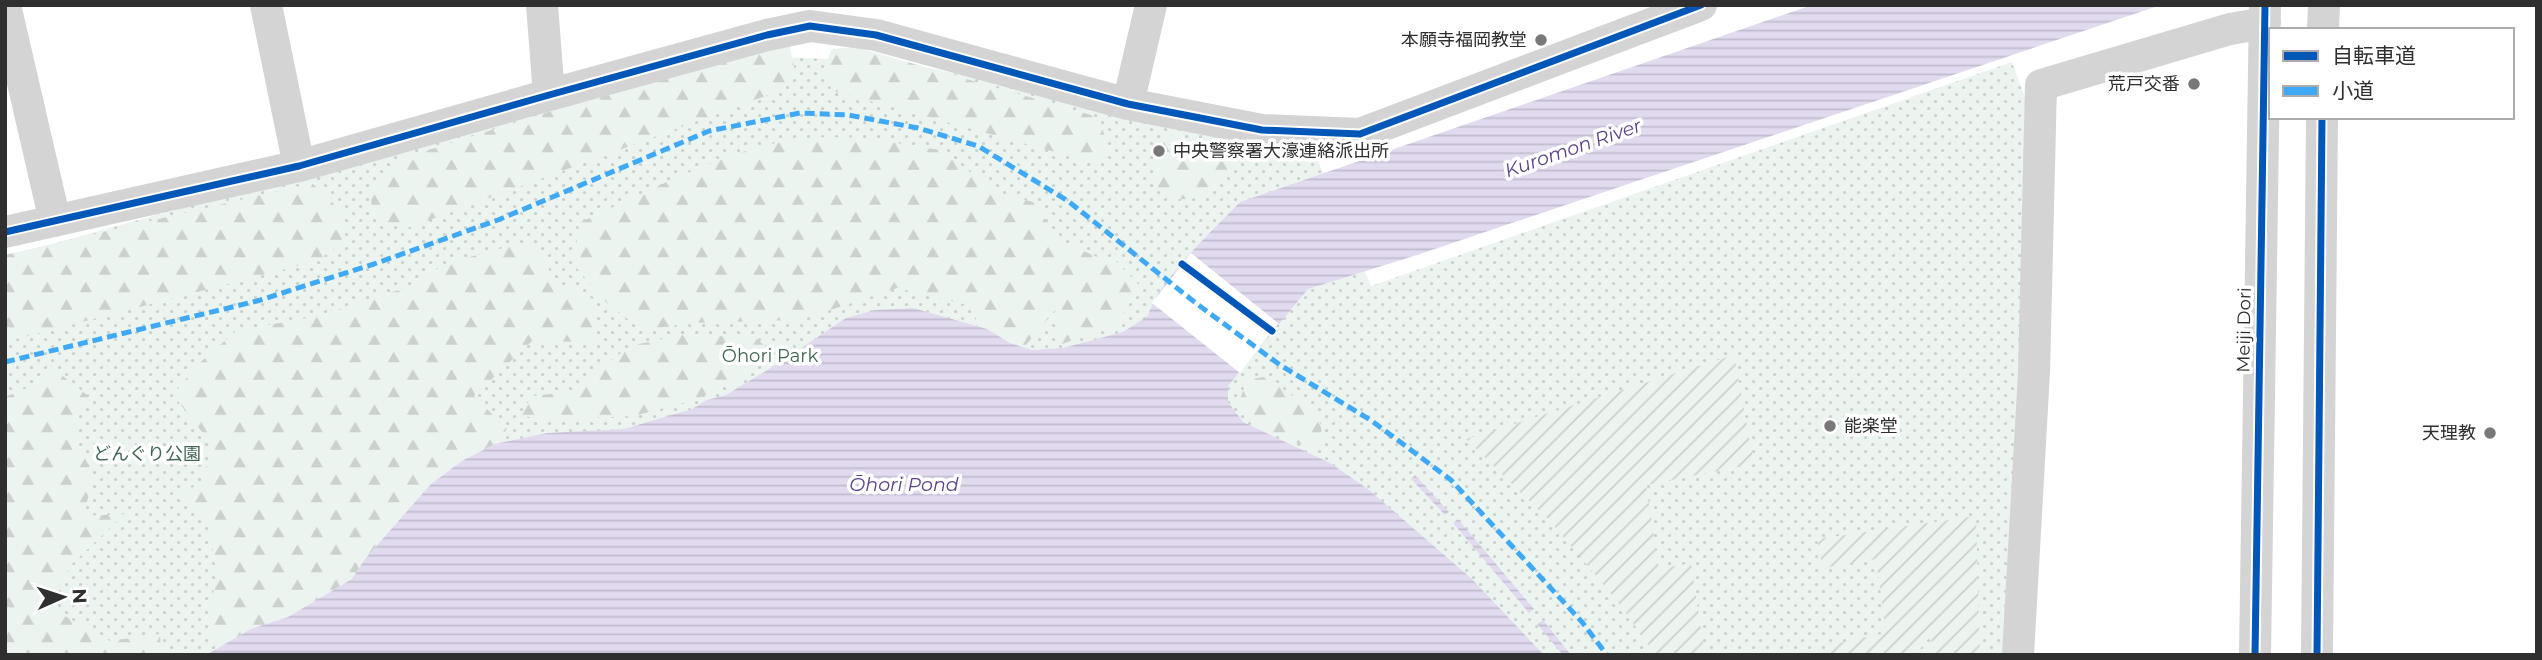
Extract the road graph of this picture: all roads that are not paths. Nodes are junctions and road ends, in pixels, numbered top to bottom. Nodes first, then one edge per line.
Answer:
1 (5, 5) edge
2 (266, 5) edge
3 (542, 5) edge
4 (1151, 5) edge
5 (1701, 5) edge
6 (2324, 5) edge
7 (2265, 14) edge
8 (810, 16) edge
9 (2323, 28) edge
10 (549, 95) junction
11 (1128, 104) junction
12 (2322, 119) edge
13 (299, 166) junction
14 (55, 221) junction
15 (5, 232) edge
16 (2018, 655) edge
17 (2255, 655) edge
18 (2318, 655) edge

1 - 14 street
2 - 13 street
3 - 10 street
4 - 11 street
5 - 11 street
6 - 9 street
7 - 16 street
7 - 17 street, Meiji Dori
8 - 10 street
8 - 11 street
10 - 13 street
12 - 18 street
13 - 14 street
14 - 15 street

